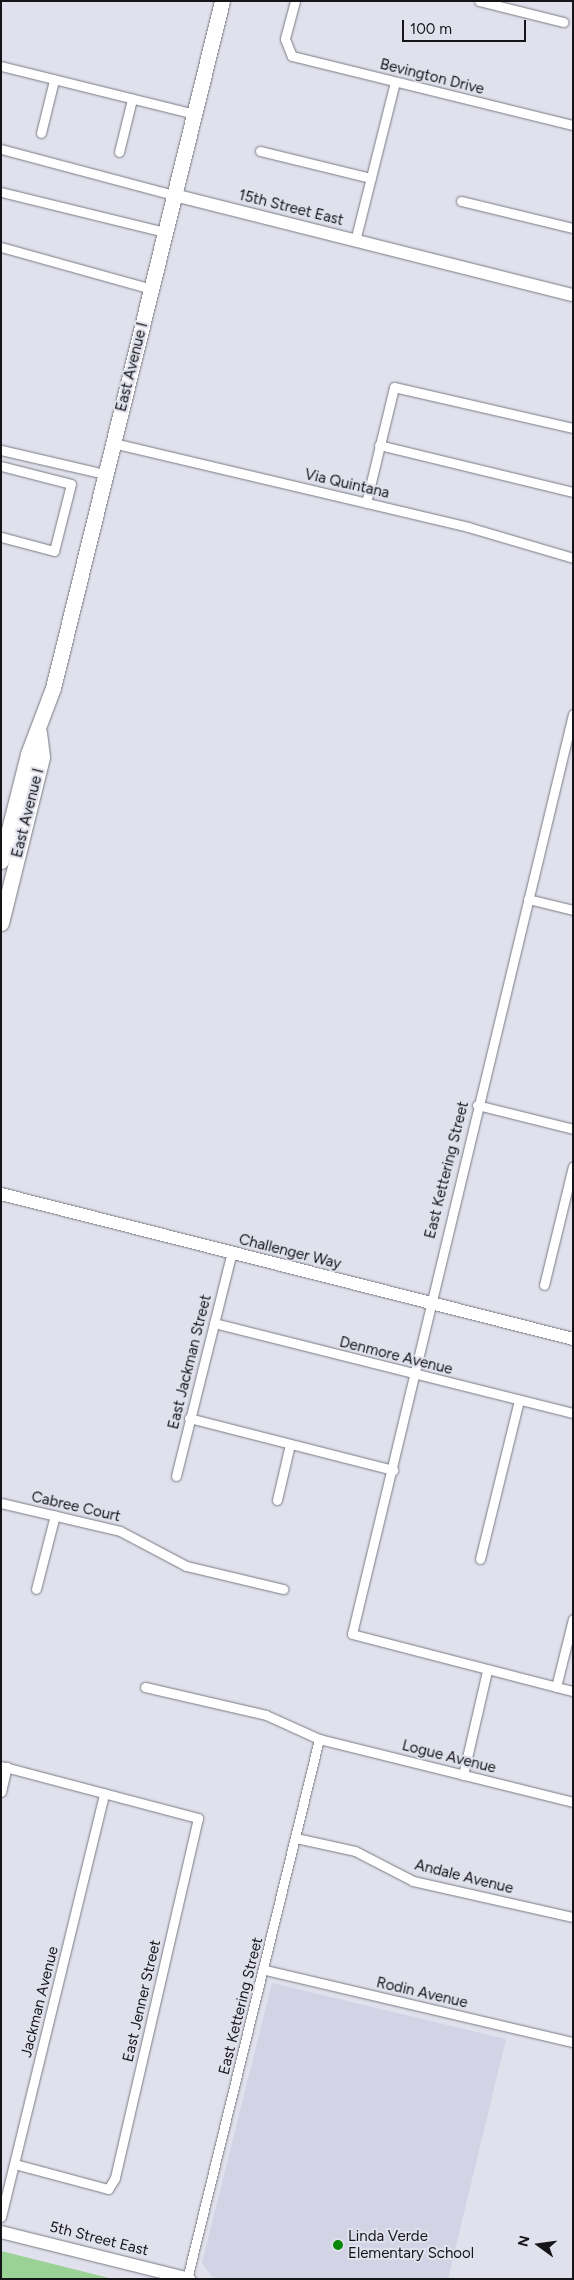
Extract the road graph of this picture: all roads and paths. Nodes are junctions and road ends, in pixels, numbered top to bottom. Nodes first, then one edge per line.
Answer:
1 (222, 1) edge
2 (295, 1) edge
3 (479, 1) edge
4 (563, 22) dead end
5 (1, 66) edge
6 (54, 80) junction
7 (395, 82) junction
8 (132, 99) junction
9 (195, 114) junction
10 (573, 125) edge
11 (41, 133) dead end
12 (1, 149) edge
13 (260, 151) dead end
14 (119, 152) dead end
15 (371, 178) junction
16 (1, 192) edge
17 (174, 195) junction
18 (461, 201) dead end
19 (573, 228) edge
20 (165, 232) junction
21 (355, 241) junction
22 (1, 247) edge
23 (151, 289) junction
24 (573, 295) edge
25 (573, 428) edge
26 (113, 443) junction
27 (379, 445) junction
28 (1, 450) edge
29 (1, 466) edge
30 (105, 474) junction
31 (573, 492) edge
32 (366, 503) junction
33 (1, 537) edge
34 (573, 558) edge
35 (573, 714) edge
36 (38, 732) junction
37 (1, 861) edge
38 (528, 898) junction
39 (573, 910) edge
40 (2, 913) edge
41 (477, 1105) junction
42 (573, 1129) edge
43 (573, 1166) edge
44 (1, 1194) edge
45 (231, 1255) junction
46 (544, 1285) dead end
47 (429, 1303) junction
48 (214, 1323) junction
49 (573, 1339) edge
50 (413, 1374) junction
51 (519, 1400) junction
52 (573, 1413) edge
53 (189, 1418) junction
54 (290, 1444) junction
55 (393, 1470) junction
56 (176, 1476) dead end
57 (277, 1500) dead end
58 (1, 1503) edge
59 (55, 1516) junction
60 (480, 1559) dead end
61 (36, 1589) dead end
62 (283, 1589) dead end
63 (573, 1619) edge
64 (487, 1671) junction
65 (145, 1686) dead end
66 (556, 1687) junction
67 (573, 1691) edge
68 (318, 1739) junction
69 (4, 1766) edge
70 (463, 1775) junction
71 (1, 1792) edge
72 (104, 1793) junction
73 (573, 1802) edge
74 (296, 1838) junction
75 (573, 1917) edge
76 (265, 1970) junction
77 (573, 2042) edge
78 (15, 2164) junction
79 (1, 2217) edge
80 (1, 2232) edge
81 (188, 2279) edge

1 - 9 main road, East Avenue I
2 - 7 street, Bevington Drive
3 - 4 street
5 - 6 street
6 - 8 street
6 - 11 street
7 - 10 street, Bevington Drive
7 - 15 street
8 - 9 street
8 - 14 street
9 - 17 main road, East Avenue I
12 - 17 street, 15th Street East
13 - 15 street
15 - 21 street
16 - 20 street
17 - 20 main road, East Avenue I
17 - 21 street, 15th Street East
18 - 19 street
20 - 23 main road, East Avenue I
21 - 24 street, 15th Street East
22 - 23 street
23 - 26 main road, East Avenue I
25 - 27 street
26 - 30 main road, East Avenue I
26 - 32 street, Via Quintana
27 - 31 street
27 - 32 street
28 - 30 street
29 - 33 street
30 - 36 main road, East Avenue I
32 - 34 street, Via Quintana
35 - 38 street, East Kettering Street
36 - 37 main road, East Avenue I
36 - 40 main road, East Avenue I
38 - 39 street
38 - 41 street, East Kettering Street
41 - 42 street
41 - 47 street, East Kettering Street
43 - 46 street
44 - 45 street, Challenger Way
45 - 47 street, Challenger Way
45 - 48 street, East Jackman Street
47 - 49 street, Challenger Way
47 - 50 street, East Kettering Street
48 - 50 street, Denmore Avenue
48 - 53 street, East Jackman Street
50 - 51 street, Denmore Avenue
50 - 55 street, East Kettering Street
51 - 52 street, Denmore Avenue
51 - 60 street
53 - 54 street
53 - 56 street, East Jackman Street
54 - 55 street
54 - 57 street
55 - 64 street, East Kettering Street
58 - 59 street, Cabree Court
59 - 61 street
59 - 62 street, Cabree Court
63 - 66 street
64 - 66 street
64 - 70 street
65 - 68 street, Logue Avenue
66 - 67 street
68 - 70 street, Logue Avenue
68 - 74 street, East Kettering Street
69 - 71 street
69 - 72 street
70 - 73 street, Logue Avenue
72 - 78 street, Jackman Avenue
72 - 78 street, East Jenner Street
74 - 75 street, Andale Avenue
74 - 76 street, East Kettering Street
76 - 77 street, Rodin Avenue
76 - 81 street, East Kettering Street
78 - 79 street, Jackman Avenue
80 - 81 street, 5th Street East

